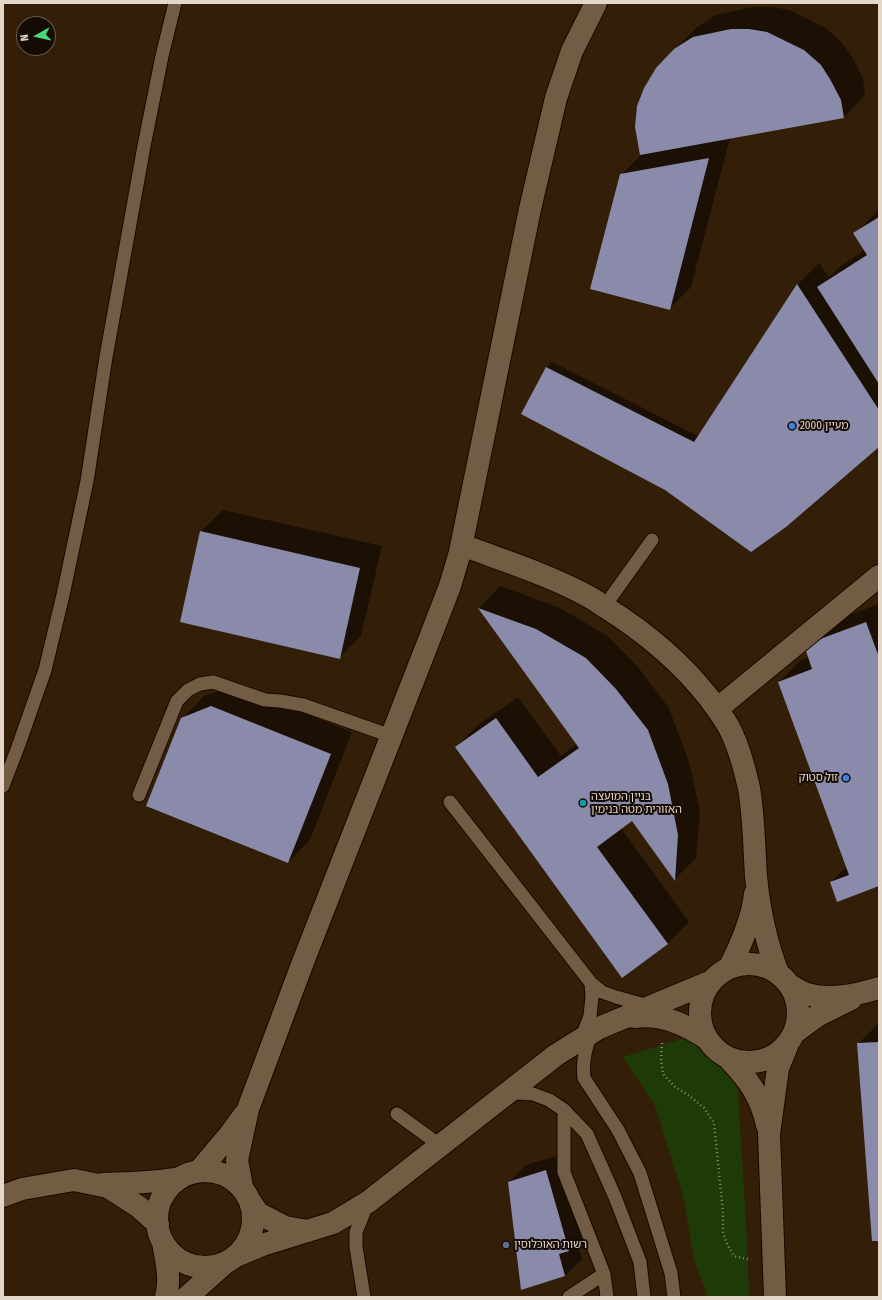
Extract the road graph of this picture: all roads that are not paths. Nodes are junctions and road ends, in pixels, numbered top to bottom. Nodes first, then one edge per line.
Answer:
1 (175, 3) edge
2 (596, 3) edge
3 (652, 540) dead end
4 (462, 545) junction
5 (879, 576) edge
6 (604, 606) junction
7 (717, 709) junction
8 (391, 736) junction
9 (3, 786) edge
10 (139, 795) dead end
11 (450, 802) dead end
12 (756, 877) junction
13 (729, 968) junction
14 (784, 979) junction
15 (712, 981) junction
16 (591, 983) junction
17 (870, 991) edge
18 (657, 1013) junction
19 (586, 1036) junction
20 (706, 1038) junction
21 (791, 1039) junction
22 (730, 1059) junction
23 (507, 1094) junction
24 (248, 1109) junction
25 (564, 1110) junction
26 (398, 1114) dead end
27 (769, 1134) junction
28 (440, 1146) junction
29 (189, 1174) junction
30 (96, 1184) junction
31 (245, 1192) junction
32 (3, 1196) edge
33 (368, 1202) junction
34 (333, 1224) junction
35 (311, 1231) junction
36 (160, 1233) junction
37 (356, 1247) junction
38 (231, 1259) junction
39 (604, 1274) junction
40 (166, 1297) edge
41 (187, 1297) edge
42 (364, 1297) edge
43 (569, 1297) edge
44 (608, 1297) edge
45 (644, 1297) edge
46 (674, 1297) edge
47 (775, 1297) edge

1 - 9 lane
2 - 4 street
3 - 6 lane
4 - 6 street
4 - 8 street
5 - 7 street
6 - 7 street
7 - 12 street
8 - 10 lane
8 - 24 street
11 - 16 lane
12 - 13 street
12 - 14 street
13 - 14 street
13 - 15 street
14 - 17 street
14 - 21 street
15 - 18 street
15 - 20 street
16 - 18 lane
16 - 19 lane
17 - 21 street
18 - 19 street
18 - 20 street
19 - 23 street
19 - 46 lane
20 - 22 street
21 - 22 street
21 - 27 street
22 - 27 street
23 - 25 lane
23 - 28 street
24 - 29 street
24 - 31 street
25 - 39 lane
25 - 45 lane
26 - 28 lane
27 - 47 street
28 - 33 street
29 - 30 street
29 - 31 street
29 - 36 street
30 - 32 street
30 - 36 street
31 - 35 street
31 - 38 street
33 - 34 street
33 - 37 lane
34 - 35 street
34 - 37 lane
35 - 38 street
36 - 38 street
36 - 40 street
37 - 42 lane
38 - 41 street
39 - 43 lane
39 - 44 lane

